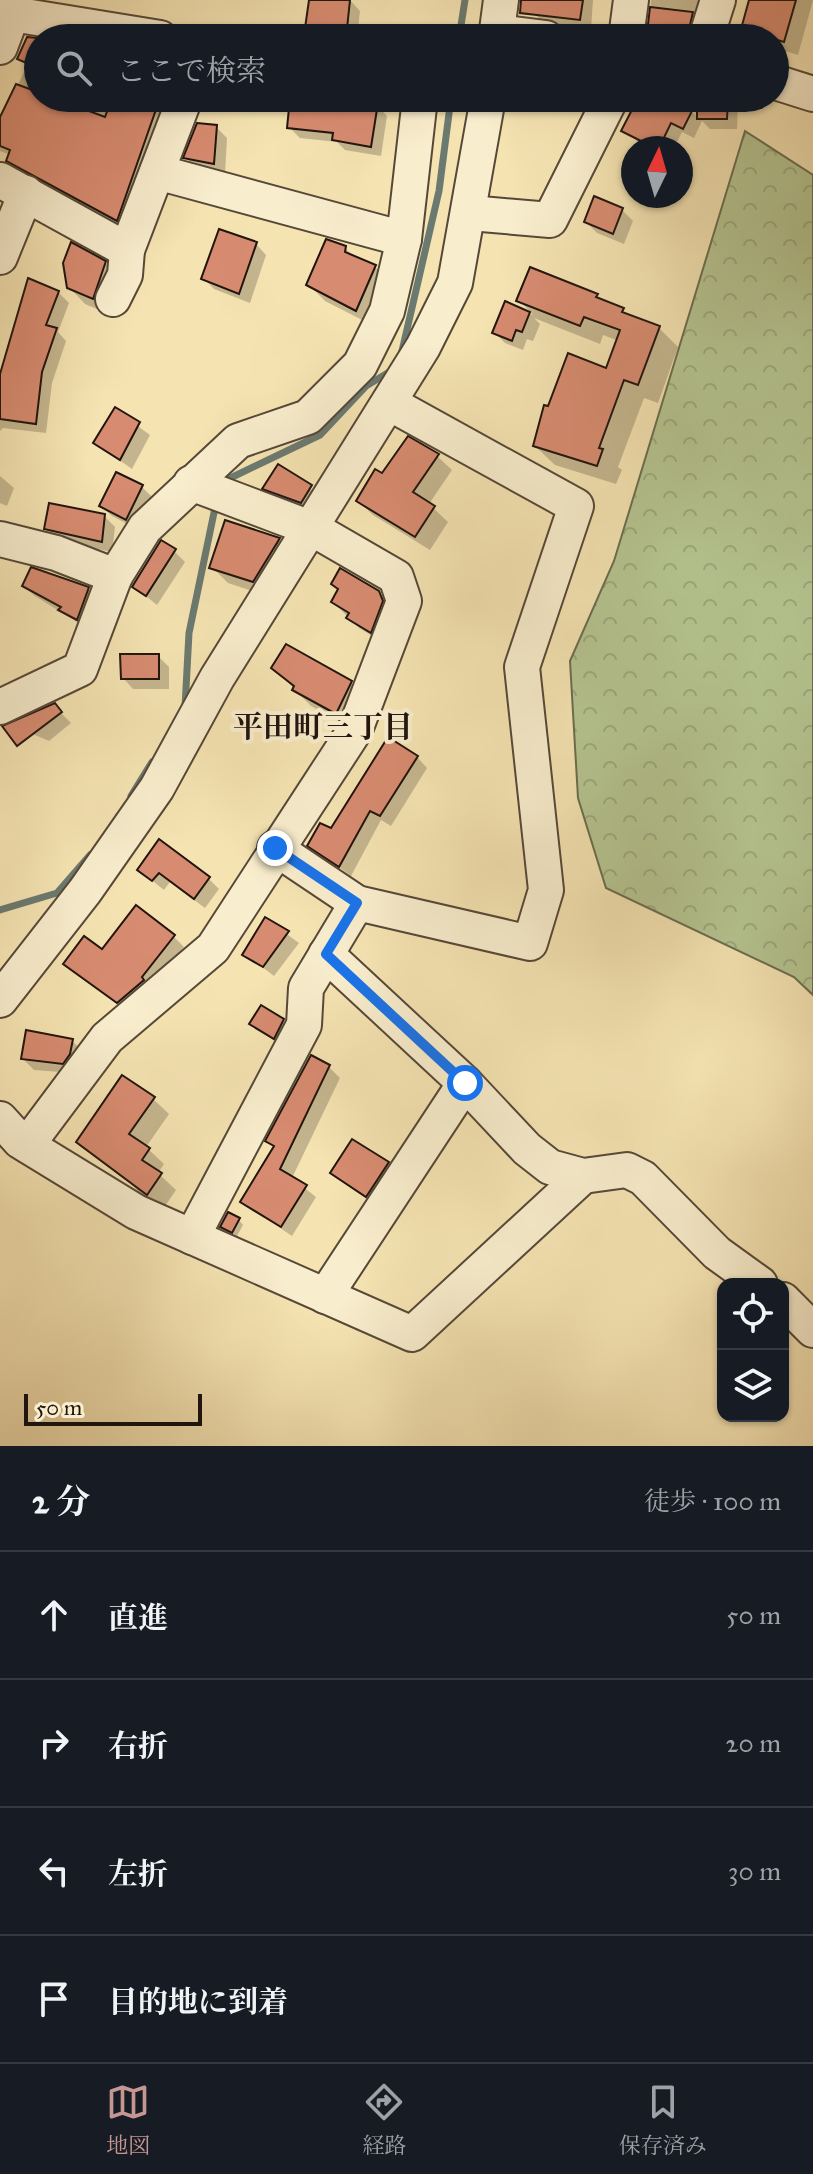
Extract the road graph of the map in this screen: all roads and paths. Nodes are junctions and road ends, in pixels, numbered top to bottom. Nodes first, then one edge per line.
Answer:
1 (631, 0) edge
2 (718, 0) edge
3 (6, 14) edge
4 (70, 24) edge
5 (628, 24) edge
6 (710, 24) edge
7 (0, 47) edge
8 (789, 86) edge
9 (813, 94) edge
10 (180, 112) edge
11 (418, 112) edge
12 (486, 112) edge
13 (604, 112) edge
14 (157, 172) junction
15 (13, 187) edge
16 (470, 213) junction
17 (404, 239) junction
18 (127, 250) junction
19 (0, 257) edge
20 (113, 299) dead end
21 (391, 404) junction
22 (207, 490) junction
23 (313, 529) junction
24 (0, 539) edge
25 (115, 576) junction
26 (0, 707) edge
27 (275, 848) junction
28 (357, 903) junction
29 (326, 954) junction
30 (0, 1000) edge
31 (465, 1083) junction
32 (0, 1119) edge
33 (27, 1145) junction
34 (583, 1176) junction
35 (192, 1237) junction
36 (752, 1278) edge
37 (325, 1296) junction
38 (789, 1306) edge
39 (813, 1330) edge

1 - 5 street
2 - 6 street
3 - 4 street
3 - 7 street
8 - 9 street
10 - 14 street
11 - 17 street
12 - 16 street
13 - 16 street
14 - 17 street
14 - 18 street
15 - 18 street
15 - 19 street
16 - 21 street
17 - 22 street
18 - 20 street
21 - 23 street
21 - 28 street
22 - 23 street
22 - 25 street
23 - 27 street
23 - 30 street
24 - 25 street
25 - 26 street
27 - 28 street
27 - 33 street
28 - 29 street
29 - 31 street
29 - 35 street
31 - 34 street
31 - 37 street
32 - 33 street
33 - 35 street
34 - 36 street
34 - 37 street
35 - 37 street
38 - 39 street

